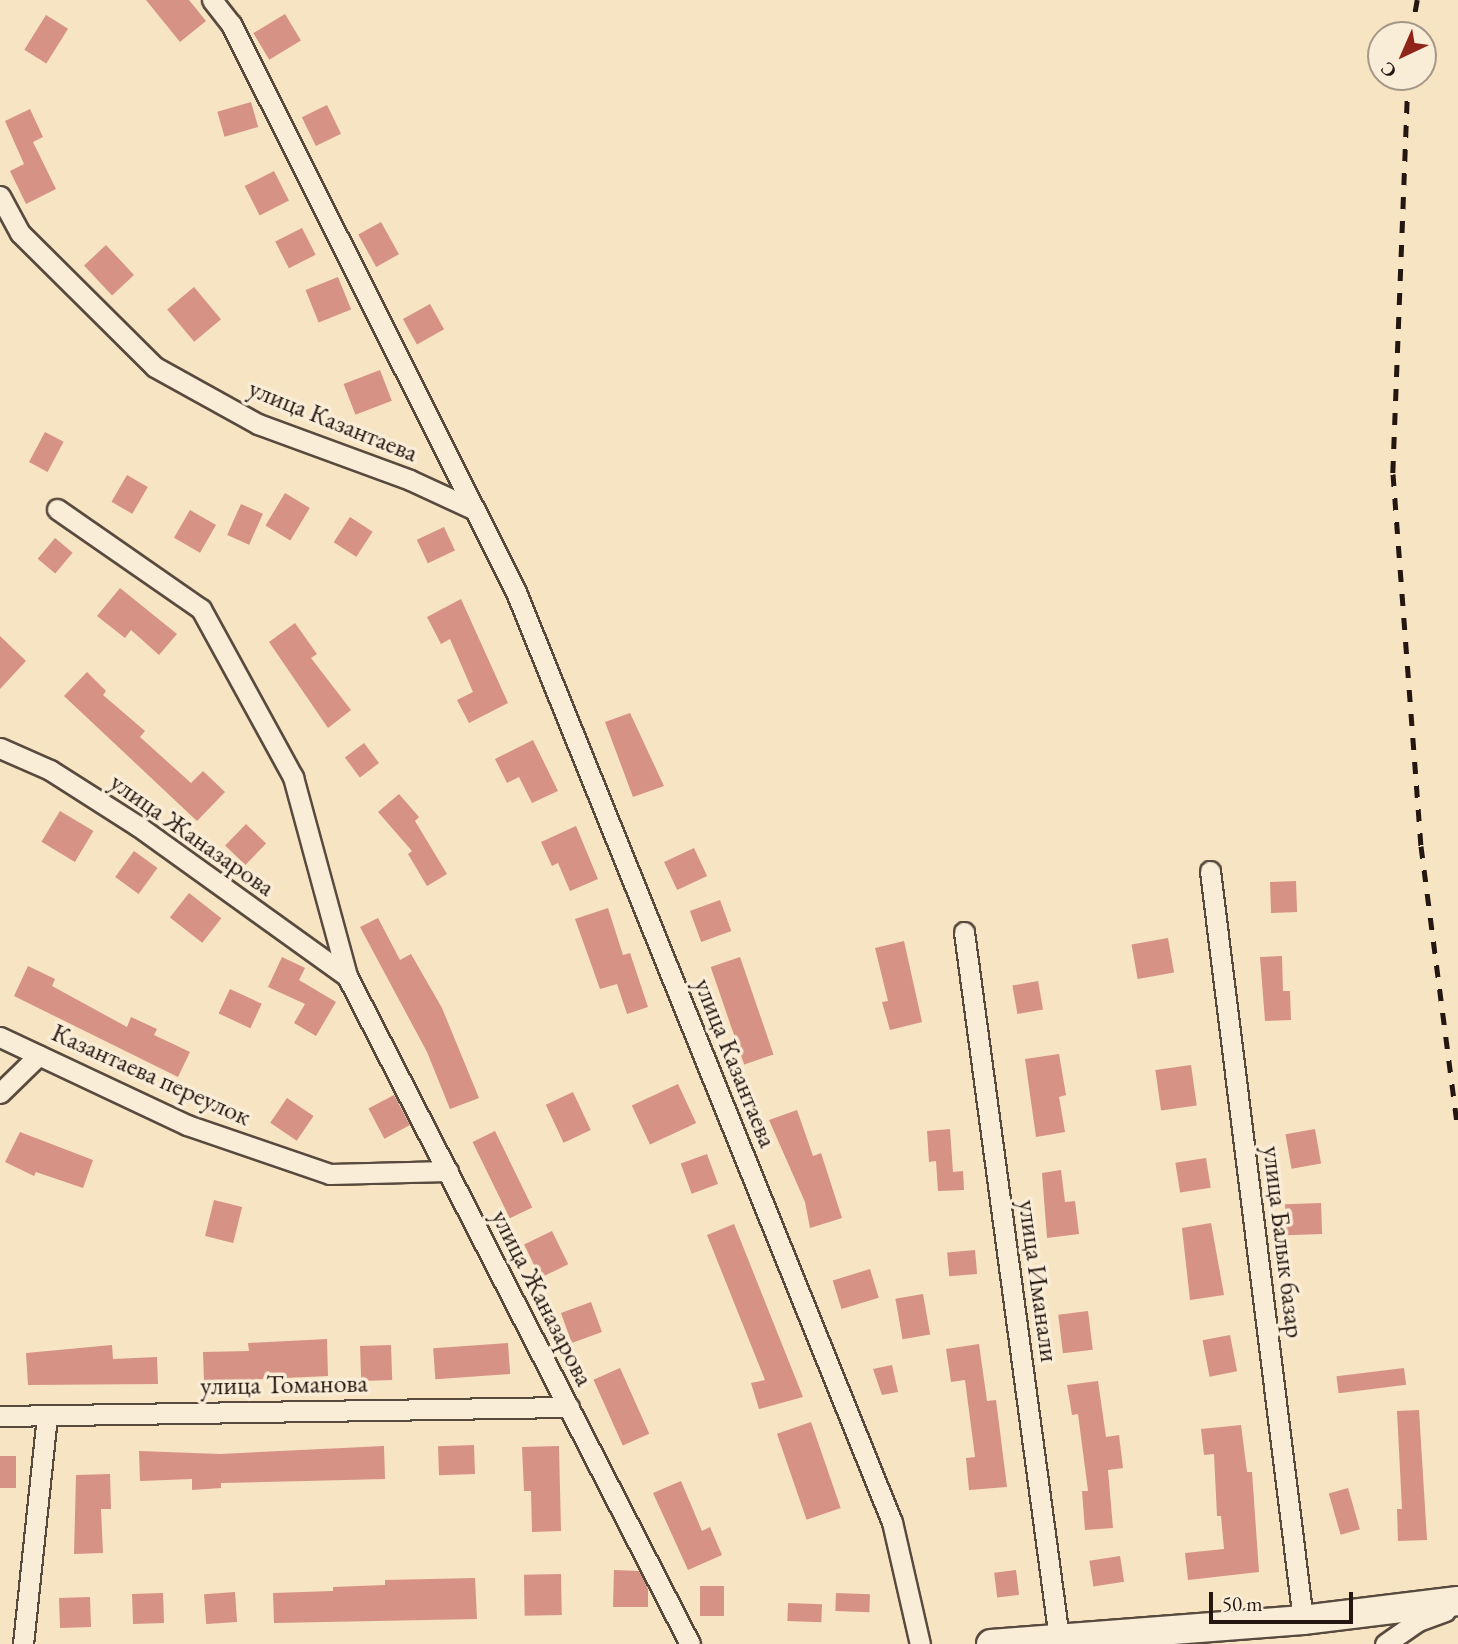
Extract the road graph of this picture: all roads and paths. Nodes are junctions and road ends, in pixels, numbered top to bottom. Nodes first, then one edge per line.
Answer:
1 (212, 0) edge
2 (0, 196) edge
3 (57, 509) dead end
4 (475, 510) junction
5 (0, 748) edge
6 (1210, 871) dead end
7 (964, 932) dead end
8 (347, 976) junction
9 (0, 1037) edge
10 (39, 1055) junction
11 (0, 1093) edge
12 (448, 1171) junction
13 (569, 1407) junction
14 (47, 1415) junction
15 (0, 1416) edge
16 (1458, 1604) edge
17 (1303, 1620) junction
18 (1059, 1638) junction
19 (23, 1644) edge
20 (690, 1644) edge
21 (920, 1644) edge
22 (991, 1644) edge
23 (1385, 1644) edge

1 - 4 street, улица Казантаева
2 - 4 street, улица Казантаева
3 - 8 street, улица Жаназарова
4 - 21 street, улица Казантаева
5 - 8 street, улица Жаназарова
6 - 17 street, улица Балык базар
7 - 18 street, улица Иманали
8 - 12 street, улица Жаназарова
9 - 10 street, Казантаева переулок
10 - 11 street
10 - 12 street, Казантаева переулок
12 - 13 street, улица Жаназарова
13 - 14 street, улица Томанова
13 - 20 street, улица Жаназарова
14 - 15 street, улица Томанова
14 - 19 street
16 - 17 street
16 - 23 street
17 - 18 street
18 - 22 street

